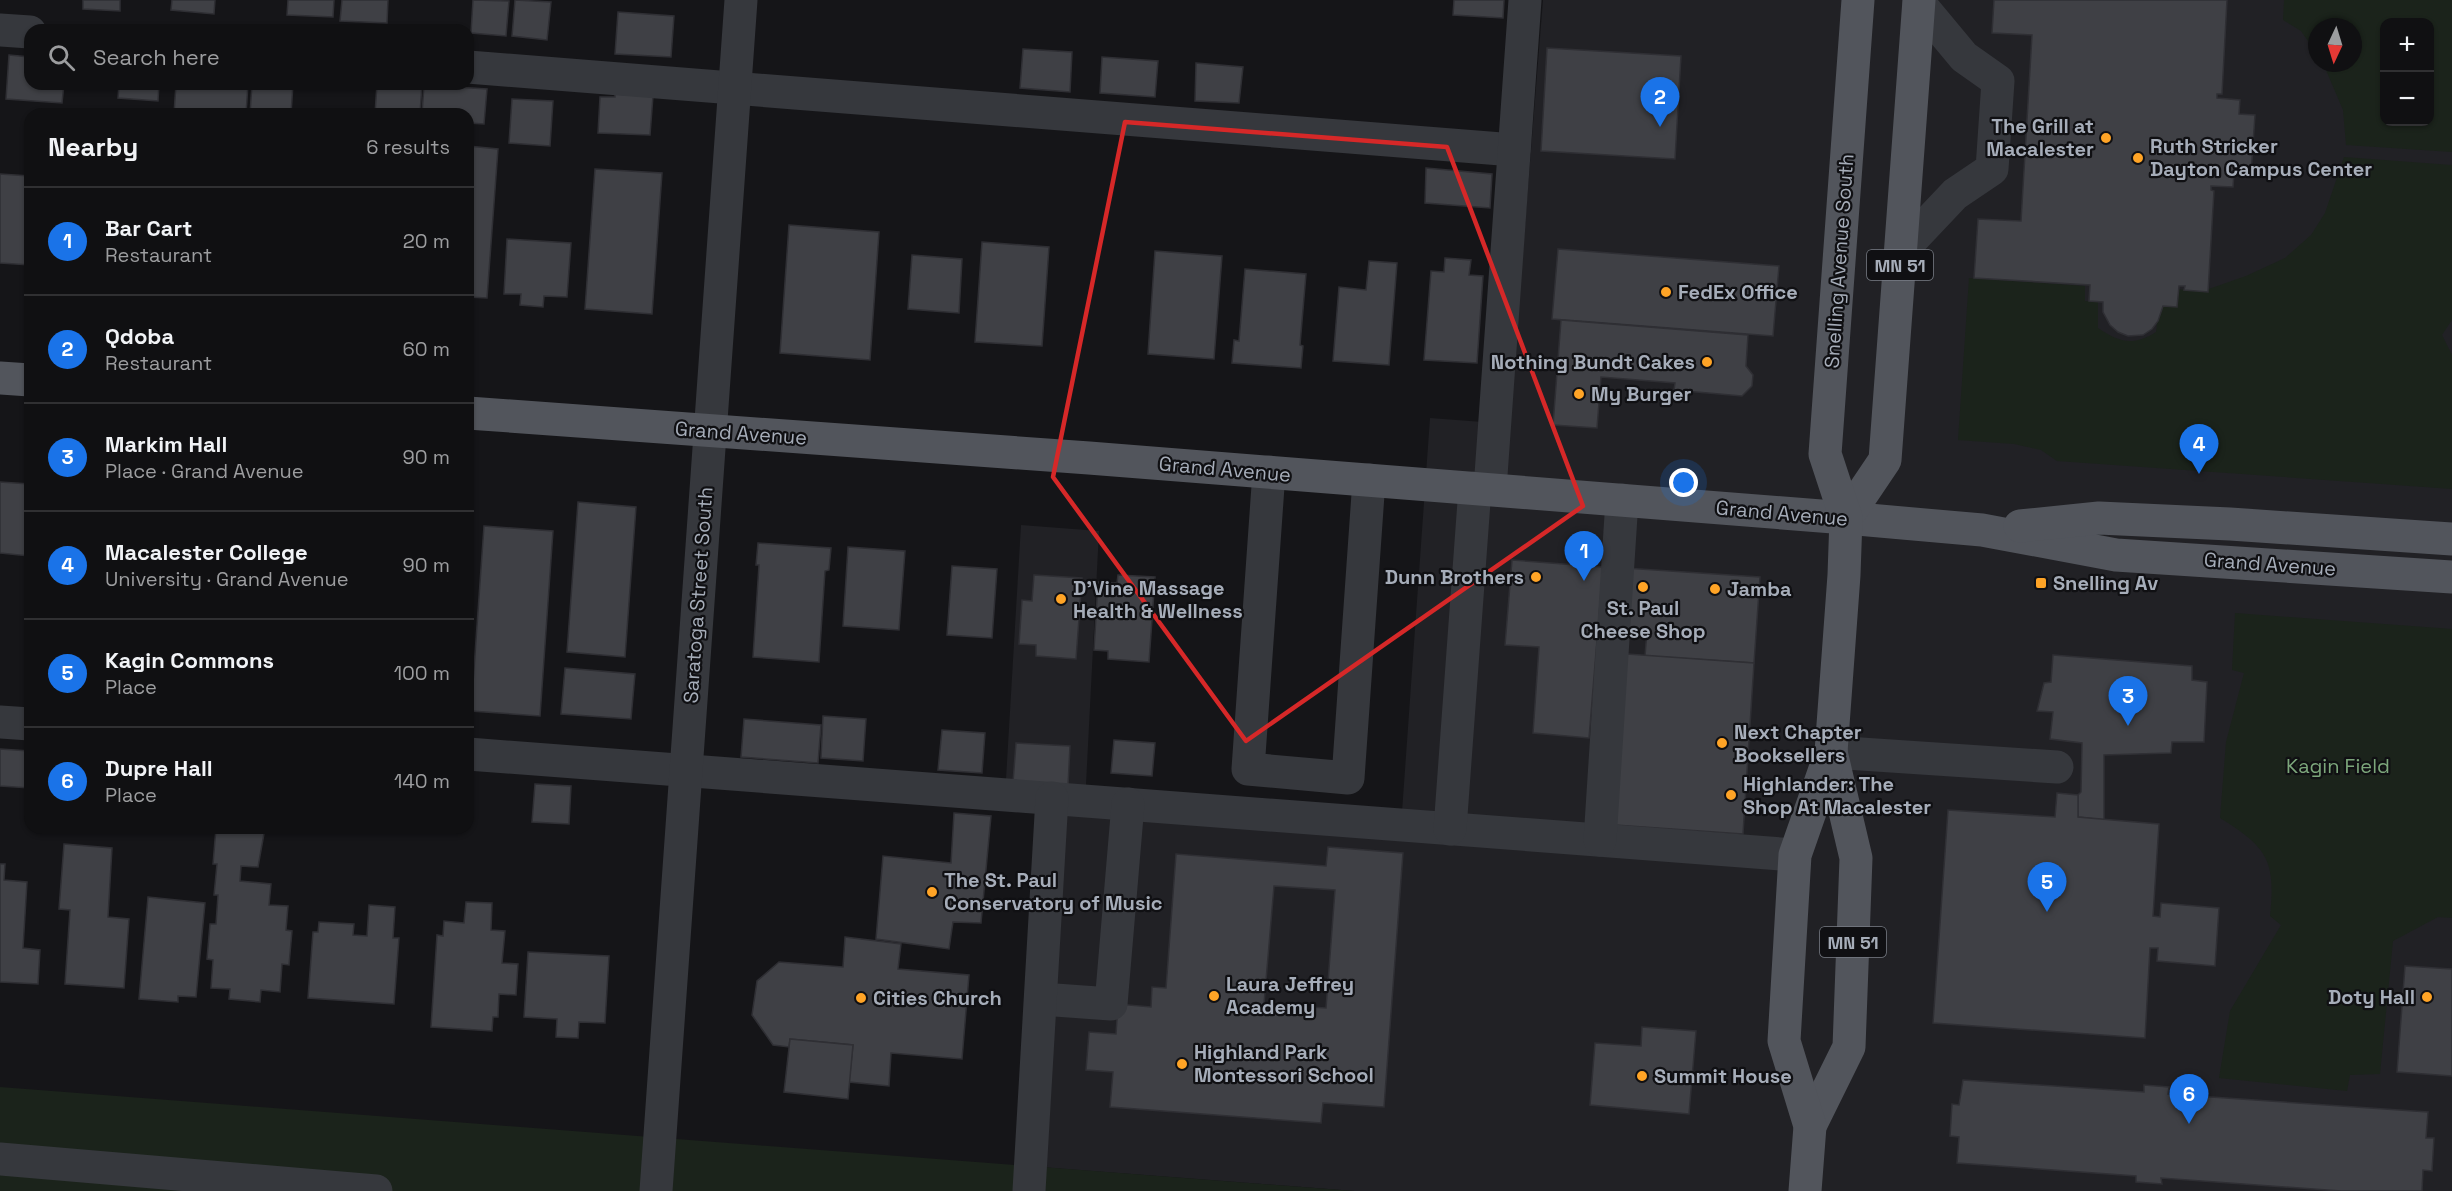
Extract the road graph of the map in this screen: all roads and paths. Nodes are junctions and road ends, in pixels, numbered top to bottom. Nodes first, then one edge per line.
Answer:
1 (741, 0) edge
2 (1525, 0) edge
3 (1858, 0) edge
4 (1919, 1) edge
5 (0, 30) edge
6 (24, 32) edge
7 (474, 67) edge
8 (735, 88) junction
9 (1514, 150) junction
10 (1901, 251) junction
11 (0, 378) edge
12 (24, 380) edge
13 (474, 413) edge
14 (710, 431) junction
15 (1269, 472) junction
16 (1369, 480) junction
17 (1483, 488) junction
18 (1622, 500) junction
19 (1846, 518) junction
20 (1982, 530) junction
21 (2452, 539) edge
22 (2452, 577) edge
23 (0, 722) edge
24 (24, 724) edge
25 (1831, 752) junction
26 (474, 754) edge
27 (2057, 767) dead end
28 (686, 770) junction
29 (1052, 798) junction
30 (1128, 804) junction
31 (1450, 829) junction
32 (1600, 840) junction
33 (1795, 855) junction
34 (1041, 999) junction
35 (1810, 1126) junction
36 (0, 1159) edge
37 (376, 1191) edge
38 (656, 1191) edge
39 (1029, 1191) edge
40 (1805, 1191) edge

1 - 8 street, Saratoga Street South
2 - 9 street
3 - 19 main road, Snelling Avenue South / MN 51
4 - 10 main road, MN 51
4 - 10 street
5 - 6 street
7 - 8 street
8 - 9 street
8 - 14 street, Saratoga Street South
9 - 17 street
10 - 19 main road, MN 51
11 - 12 main road
13 - 14 main road, Grand Avenue
14 - 15 main road, Grand Avenue
14 - 28 street, Saratoga Street South
15 - 16 main road, Grand Avenue
15 - 16 street
16 - 17 main road, Grand Avenue
17 - 18 main road, Grand Avenue
17 - 31 street
18 - 19 main road, Grand Avenue
18 - 32 street
19 - 20 main road, Grand Avenue
19 - 25 main road, Snelling Avenue South / MN 51
20 - 21 main road, Grand Avenue
20 - 22 main road, Grand Avenue
23 - 24 street
25 - 27 street
25 - 33 main road, Snelling Avenue South / MN 51
25 - 35 main road, Snelling Avenue South / MN 51
26 - 28 street
28 - 29 street
28 - 38 street, Saratoga Street South
29 - 30 street
29 - 34 street
30 - 31 street
30 - 34 street
31 - 32 street
32 - 33 street
33 - 35 main road, Snelling Avenue South / MN 51
34 - 39 street
35 - 40 main road, Snelling Avenue South / MN 51
36 - 37 street

